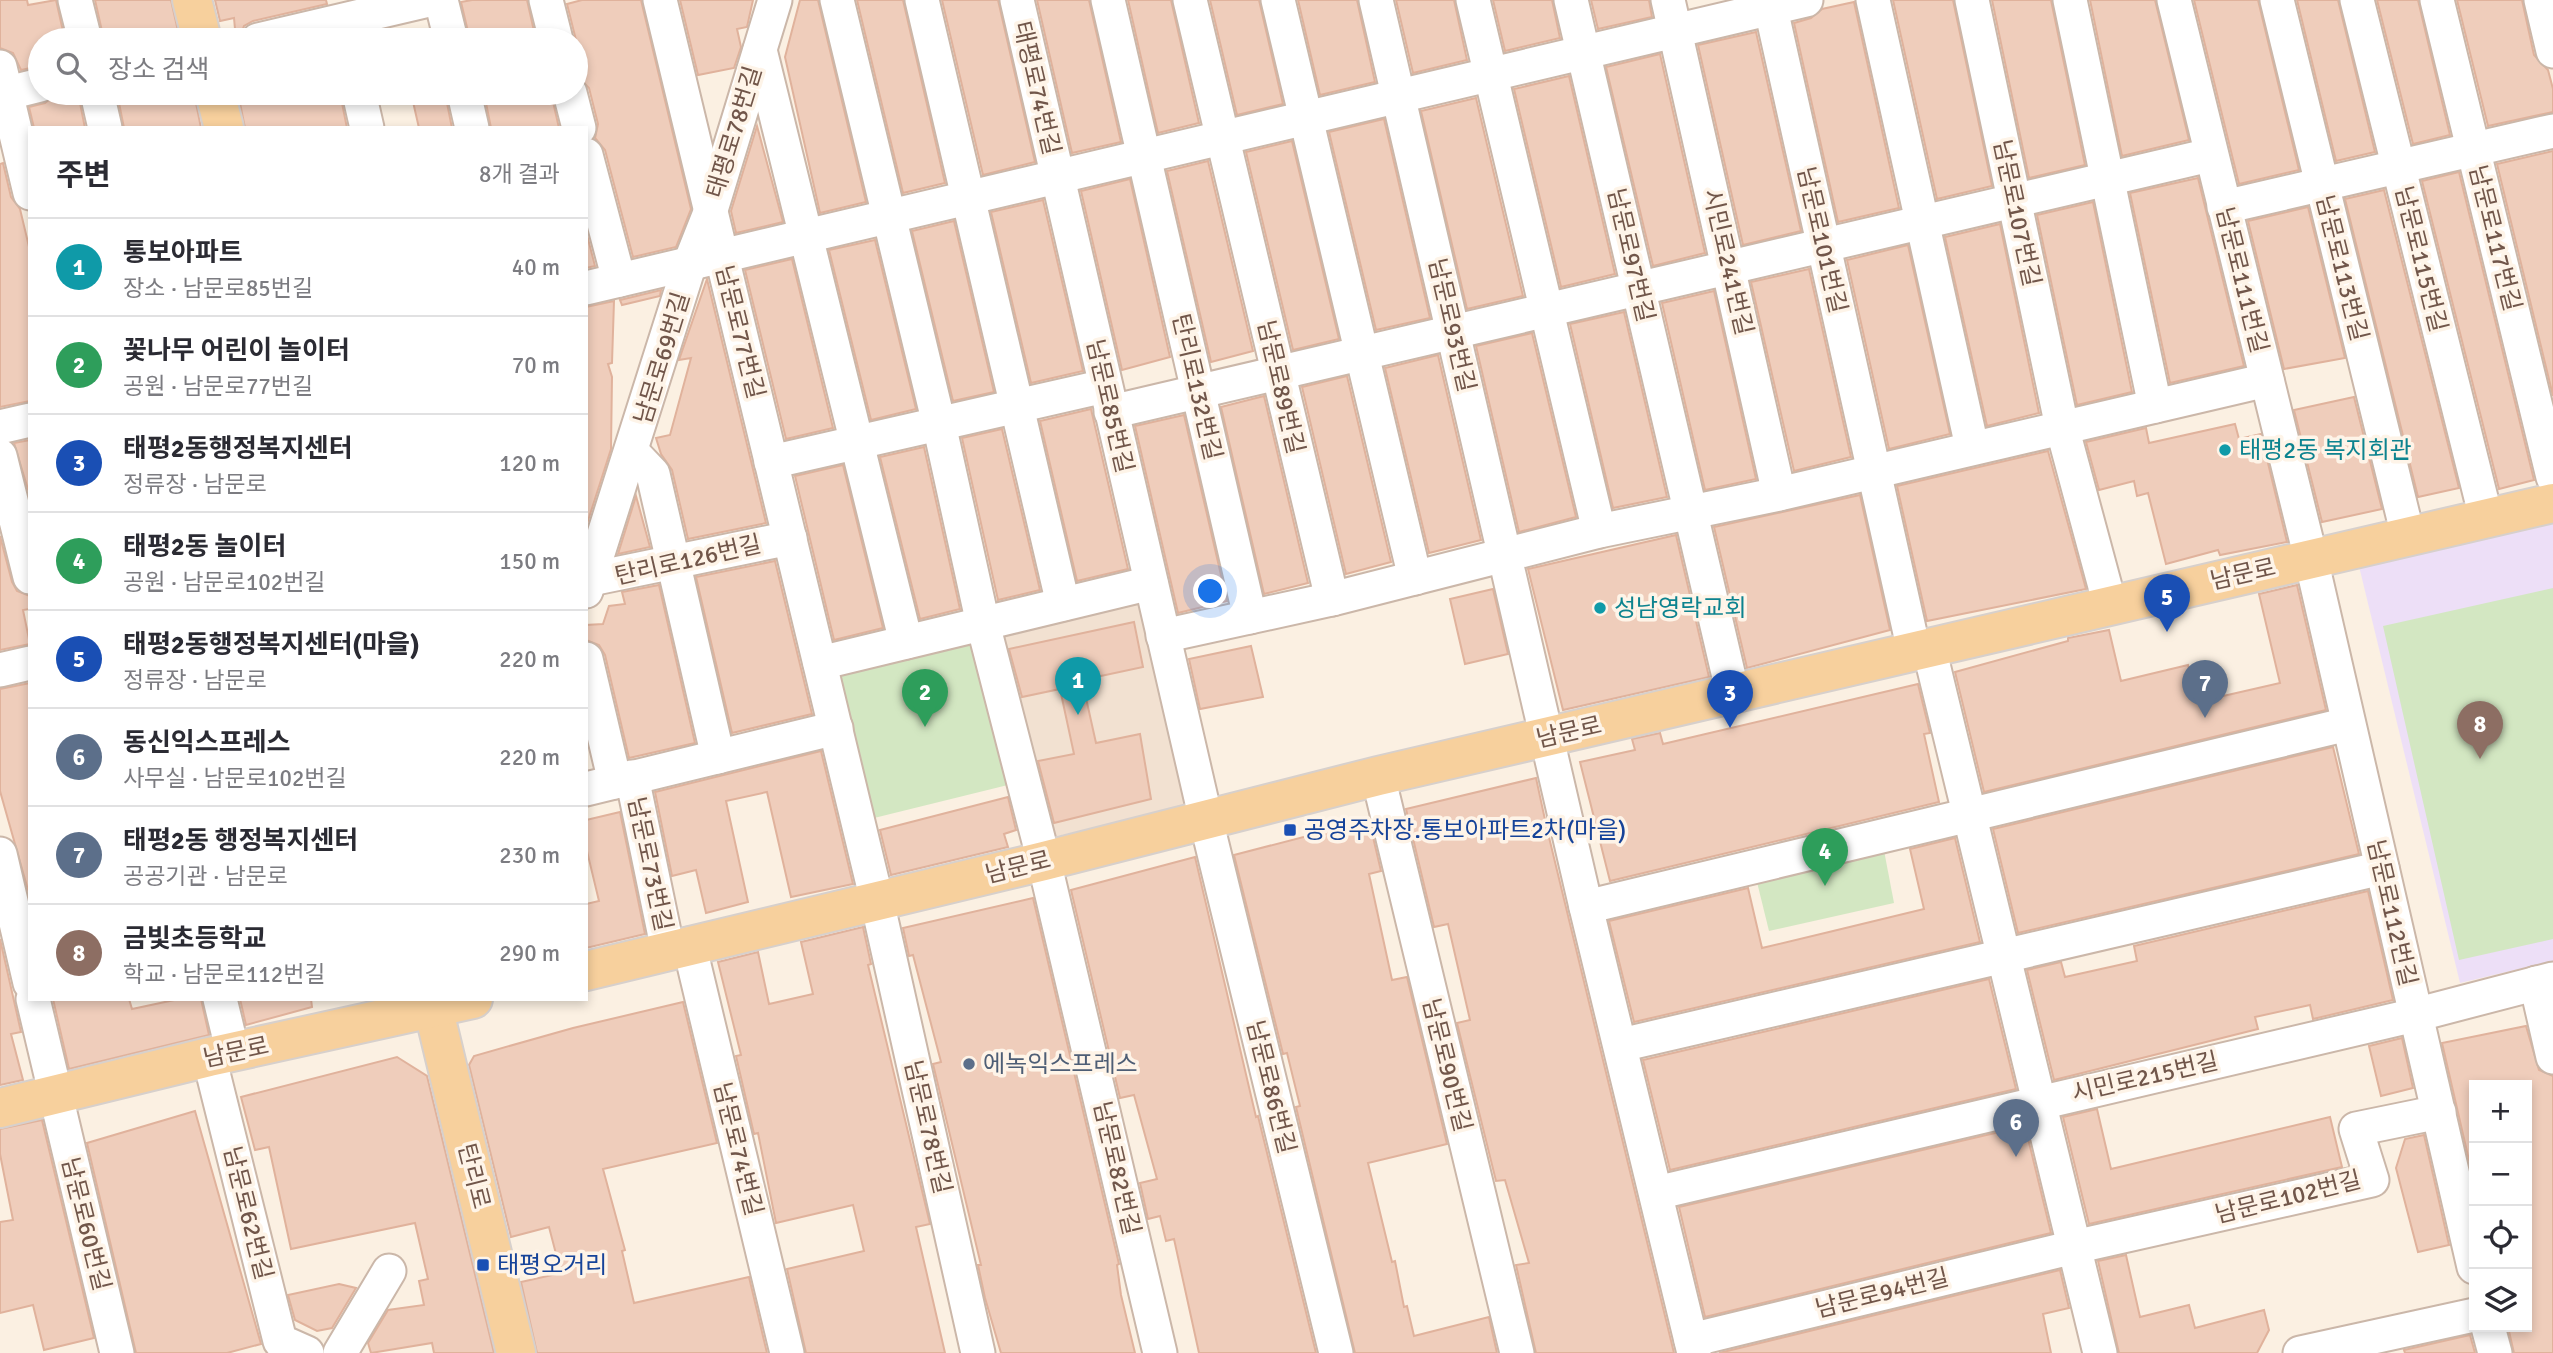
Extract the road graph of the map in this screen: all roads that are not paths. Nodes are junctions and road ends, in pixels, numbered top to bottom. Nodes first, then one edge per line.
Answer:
1 (75, 0) edge
2 (192, 0) edge
3 (429, 0) edge
4 (441, 0) edge
5 (546, 0) edge
6 (660, 0) edge
7 (775, 0) edge
8 (837, 0) edge
9 (922, 0) edge
10 (1017, 0) edge
11 (1108, 0) edge
12 (1190, 0) edge
13 (1279, 0) edge
14 (1376, 0) edge
15 (1473, 0) edge
16 (1571, 0) edge
17 (1805, 0) edge
18 (1873, 0) edge
19 (1972, 0) edge
20 (2070, 0) edge
21 (2174, 0) edge
22 (2277, 0) edge
23 (2357, 0) edge
24 (2437, 0) edge
25 (2541, 0) edge
26 (1770, 4) edge
27 (1672, 15) edge
28 (342, 20) edge
29 (82, 28) edge
30 (199, 28) edge
31 (308, 28) edge
32 (448, 28) edge
33 (553, 28) edge
34 (760, 47) junction
35 (2553, 51) edge
36 (1584, 52) junction
37 (1490, 74) junction
38 (2, 85) edge
39 (28, 85) edge
40 (1398, 96) junction
41 (99, 105) edge
42 (218, 105) edge
43 (362, 105) edge
44 (467, 105) edge
45 (573, 105) edge
46 (1304, 119) junction
47 (104, 126) edge
48 (223, 126) edge
49 (367, 126) edge
50 (472, 126) edge
51 (578, 126) edge
52 (2553, 131) edge
53 (1222, 138) junction
54 (2473, 147) junction
55 (2210, 155) junction
56 (1143, 156) junction
57 (588, 163) edge
58 (2398, 167) junction
59 (1057, 177) junction
60 (2106, 179) junction
61 (28, 185) edge
62 (2322, 186) junction
63 (969, 197) junction
64 (2015, 201) junction
65 (2224, 208) junction
66 (711, 210) junction
67 (888, 216) junction
68 (1924, 222) junction
69 (806, 236) junction
70 (1823, 246) junction
71 (706, 260) junction
72 (1729, 268) junction
73 (619, 280) junction
74 (588, 288) edge
75 (1639, 289) junction
76 (1547, 310) junction
77 (1454, 332) junction
78 (1361, 354) junction
79 (1278, 373) junction
80 (2267, 380) junction
81 (1198, 392) junction
82 (1108, 399) junction
83 (1019, 405) junction
84 (2155, 406) junction
85 (28, 420) edge
86 (939, 424) junction
87 (0, 427) edge
88 (2062, 427) junction
89 (857, 443) junction
90 (1972, 447) junction
91 (633, 453) junction
92 (0, 456) edge
93 (771, 462) junction
94 (1875, 472) junction
95 (2553, 477) edge
96 (1779, 494) junction
97 (2553, 503) edge
98 (1688, 511) junction
99 (2486, 518) junction
100 (1599, 531) junction
101 (2408, 536) junction
102 (790, 537) junction
103 (1506, 555) junction
104 (2311, 559) junction
105 (671, 564) junction
106 (28, 569) edge
107 (1415, 578) junction
108 (1151, 583) junction
109 (588, 585) edge
110 (1332, 599) junction
111 (1063, 604) junction
112 (2110, 605) junction
113 (1250, 617) junction
114 (983, 624) junction
115 (1163, 636) junction
116 (906, 642) junction
117 (1922, 649) junction
118 (28, 663) edge
119 (820, 663) junction
120 (588, 669) edge
121 (0, 670) edge
122 (1732, 694) junction
123 (2348, 724) junction
124 (835, 728) junction
125 (1549, 737) junction
126 (718, 757) junction
127 (1378, 776) junction
128 (611, 783) edge
129 (1969, 815) junction
130 (1206, 820) junction
131 (0, 854) edge
132 (1044, 861) junction
133 (2382, 868) junction
134 (877, 901) junction
135 (14, 905) edge
136 (1586, 907) junction
137 (678, 947) junction
138 (2003, 954) junction
139 (588, 970) edge
140 (28, 973) edge
141 (2544, 981) edge
142 (33, 1001) edge
143 (220, 1001) edge
144 (454, 1001) edge
145 (435, 1003) edge
146 (2415, 1015) junction
147 (1621, 1045) junction
148 (221, 1055) junction
149 (2553, 1057) edge
150 (55, 1095) junction
151 (2038, 1102) junction
152 (0, 1108) edge
153 (2439, 1112) junction
154 (1656, 1193) junction
155 (2469, 1245) edge
156 (2074, 1247) junction
157 (389, 1270) dead end
158 (2469, 1316) edge
159 (2489, 1332) edge
160 (1692, 1347) edge
161 (117, 1353) edge
162 (307, 1353) edge
163 (340, 1353) edge
164 (516, 1353) edge
165 (788, 1353) edge
166 (978, 1353) edge
167 (1160, 1353) edge
168 (1336, 1353) edge
169 (1517, 1353) edge
170 (2100, 1353) edge
171 (2300, 1353) edge
172 (2495, 1353) edge

1 - 29 street
2 - 30 main road
3 - 28 street
4 - 32 street
5 - 33 street
6 - 66 street, 남문로77번길
7 - 34 street, 태평로78번길
8 - 67 street
9 - 63 street
10 - 59 street, 태평로74번길
11 - 56 street, 탄리로132번길
12 - 53 street, 남문로89번길
13 - 46 street
14 - 40 street, 남문로93번길
15 - 37 street
16 - 36 street, 남문로97번길
17 - 26 street
18 - 68 street
19 - 64 street, 남문로107번길
20 - 60 street
21 - 55 street, 남문로111번길
22 - 62 street, 남문로113번길
23 - 58 street, 남문로115번길
24 - 54 street, 남문로117번길
25 - 35 street
26 - 27 street
26 - 70 street, 남문로101번길
27 - 36 street
27 - 72 street, 시민로241번길
28 - 31 street
34 - 66 street, 태평로78번길
34 - 69 street
36 - 37 street
36 - 75 street, 남문로97번길
37 - 40 street
37 - 76 street
38 - 39 street
38 - 61 street
40 - 46 street
40 - 77 street, 남문로93번길
41 - 47 street
42 - 48 main road
43 - 49 street
44 - 50 street
45 - 51 street
46 - 53 street
46 - 78 street
52 - 54 street
53 - 56 street
53 - 79 street, 남문로89번길
54 - 58 street
54 - 95 street, 남문로117번길
55 - 60 street
55 - 65 street, 남문로111번길
56 - 59 street
56 - 81 street, 탄리로132번길
57 - 73 street
58 - 62 street
58 - 99 street, 남문로115번길
59 - 63 street
59 - 82 street, 남문로85번길
60 - 64 street
60 - 84 street
62 - 65 street
62 - 101 street, 남문로113번길
63 - 67 street
63 - 83 street
64 - 68 street
64 - 88 street, 남문로107번길
65 - 80 street, 남문로111번길
66 - 71 street, 남문로77번길
67 - 69 street
67 - 86 street
68 - 70 street
68 - 90 street
69 - 71 street
69 - 89 street
70 - 72 street
70 - 94 street, 남문로101번길
71 - 73 street
71 - 91 street, 남문로69번길
71 - 93 street, 남문로77번길
72 - 75 street
72 - 96 street, 시민로241번길
73 - 74 street
75 - 76 street
75 - 98 street, 남문로97번길
76 - 77 street
76 - 100 street
77 - 78 street
77 - 103 street, 남문로93번길
78 - 79 street
78 - 107 street
79 - 81 street
79 - 110 street, 남문로89번길
80 - 84 street
80 - 104 street, 남문로111번길
81 - 82 street
81 - 113 street, 탄리로132번길
82 - 83 street
82 - 108 street, 남문로85번길
83 - 86 street
83 - 111 street
84 - 88 street
85 - 87 street
86 - 89 street
86 - 114 street
88 - 90 street
88 - 112 street, 남문로107번길
89 - 93 street
89 - 116 street
90 - 94 street
91 - 105 street, 남문로69번길
91 - 109 street, 남문로69번길
92 - 106 street
93 - 102 street, 남문로77번길
94 - 96 street
94 - 117 street, 남문로101번길
96 - 98 street
97 - 99 main road, 남문로
98 - 100 street
98 - 122 street, 남문로97번길
99 - 101 main road, 남문로
100 - 103 street
101 - 104 main road, 남문로
102 - 105 street, 탄리로126번길
102 - 119 street, 남문로77번길
103 - 107 street
103 - 125 street, 남문로93번길
104 - 112 main road, 남문로
104 - 123 street, 남문로112번길
105 - 109 street, 탄리로126번길
105 - 126 street, 남문로69번길
107 - 110 street
108 - 111 street
108 - 115 street, 남문로85번길
110 - 113 street
111 - 114 street
112 - 117 main road, 남문로
113 - 115 street
114 - 116 street
114 - 132 street, 남문로82번길
115 - 130 street, 남문로85번길
116 - 119 street
117 - 122 main road, 남문로
117 - 129 street
118 - 121 street
119 - 124 street, 남문로77번길
120 - 128 street, 남문로73번길
122 - 125 main road, 남문로
123 - 129 street
123 - 133 street, 남문로112번길
124 - 126 street
124 - 134 street, 남문로77번길
125 - 127 main road, 남문로
125 - 136 street, 남문로94번길
126 - 128 street
127 - 130 main road, 남문로
127 - 169 street, 남문로90번길
128 - 137 street, 남문로73번길
129 - 136 street
129 - 138 street
130 - 132 main road, 남문로
130 - 168 street, 남문로86번길
131 - 135 street
132 - 134 main road, 남문로
132 - 167 street, 남문로82번길
133 - 138 street
133 - 146 street, 남문로112번길
134 - 137 main road, 남문로
134 - 166 street, 남문로78번길
135 - 140 street
136 - 147 street, 남문로94번길
137 - 139 main road, 남문로
137 - 165 street, 남문로74번길
138 - 147 street
138 - 151 street
141 - 146 street, 시민로215번길
141 - 149 street
142 - 150 street, 남문로60번길
143 - 148 street
144 - 145 main road, 남문로
145 - 148 main road, 남문로
145 - 164 main road, 탄리로
146 - 151 street, 시민로215번길
146 - 153 street, 남문로112번길
147 - 154 street, 남문로94번길
148 - 150 main road, 남문로
148 - 162 street, 남문로62번길
150 - 152 main road, 남문로
150 - 161 street, 남문로60번길
151 - 154 street, 시민로215번길
151 - 156 street
153 - 155 street, 남문로112번길
153 - 156 street, 남문로102번길
154 - 160 street, 남문로94번길
156 - 160 street, 남문로94번길
156 - 170 street
157 - 163 street
158 - 171 street
159 - 172 street

